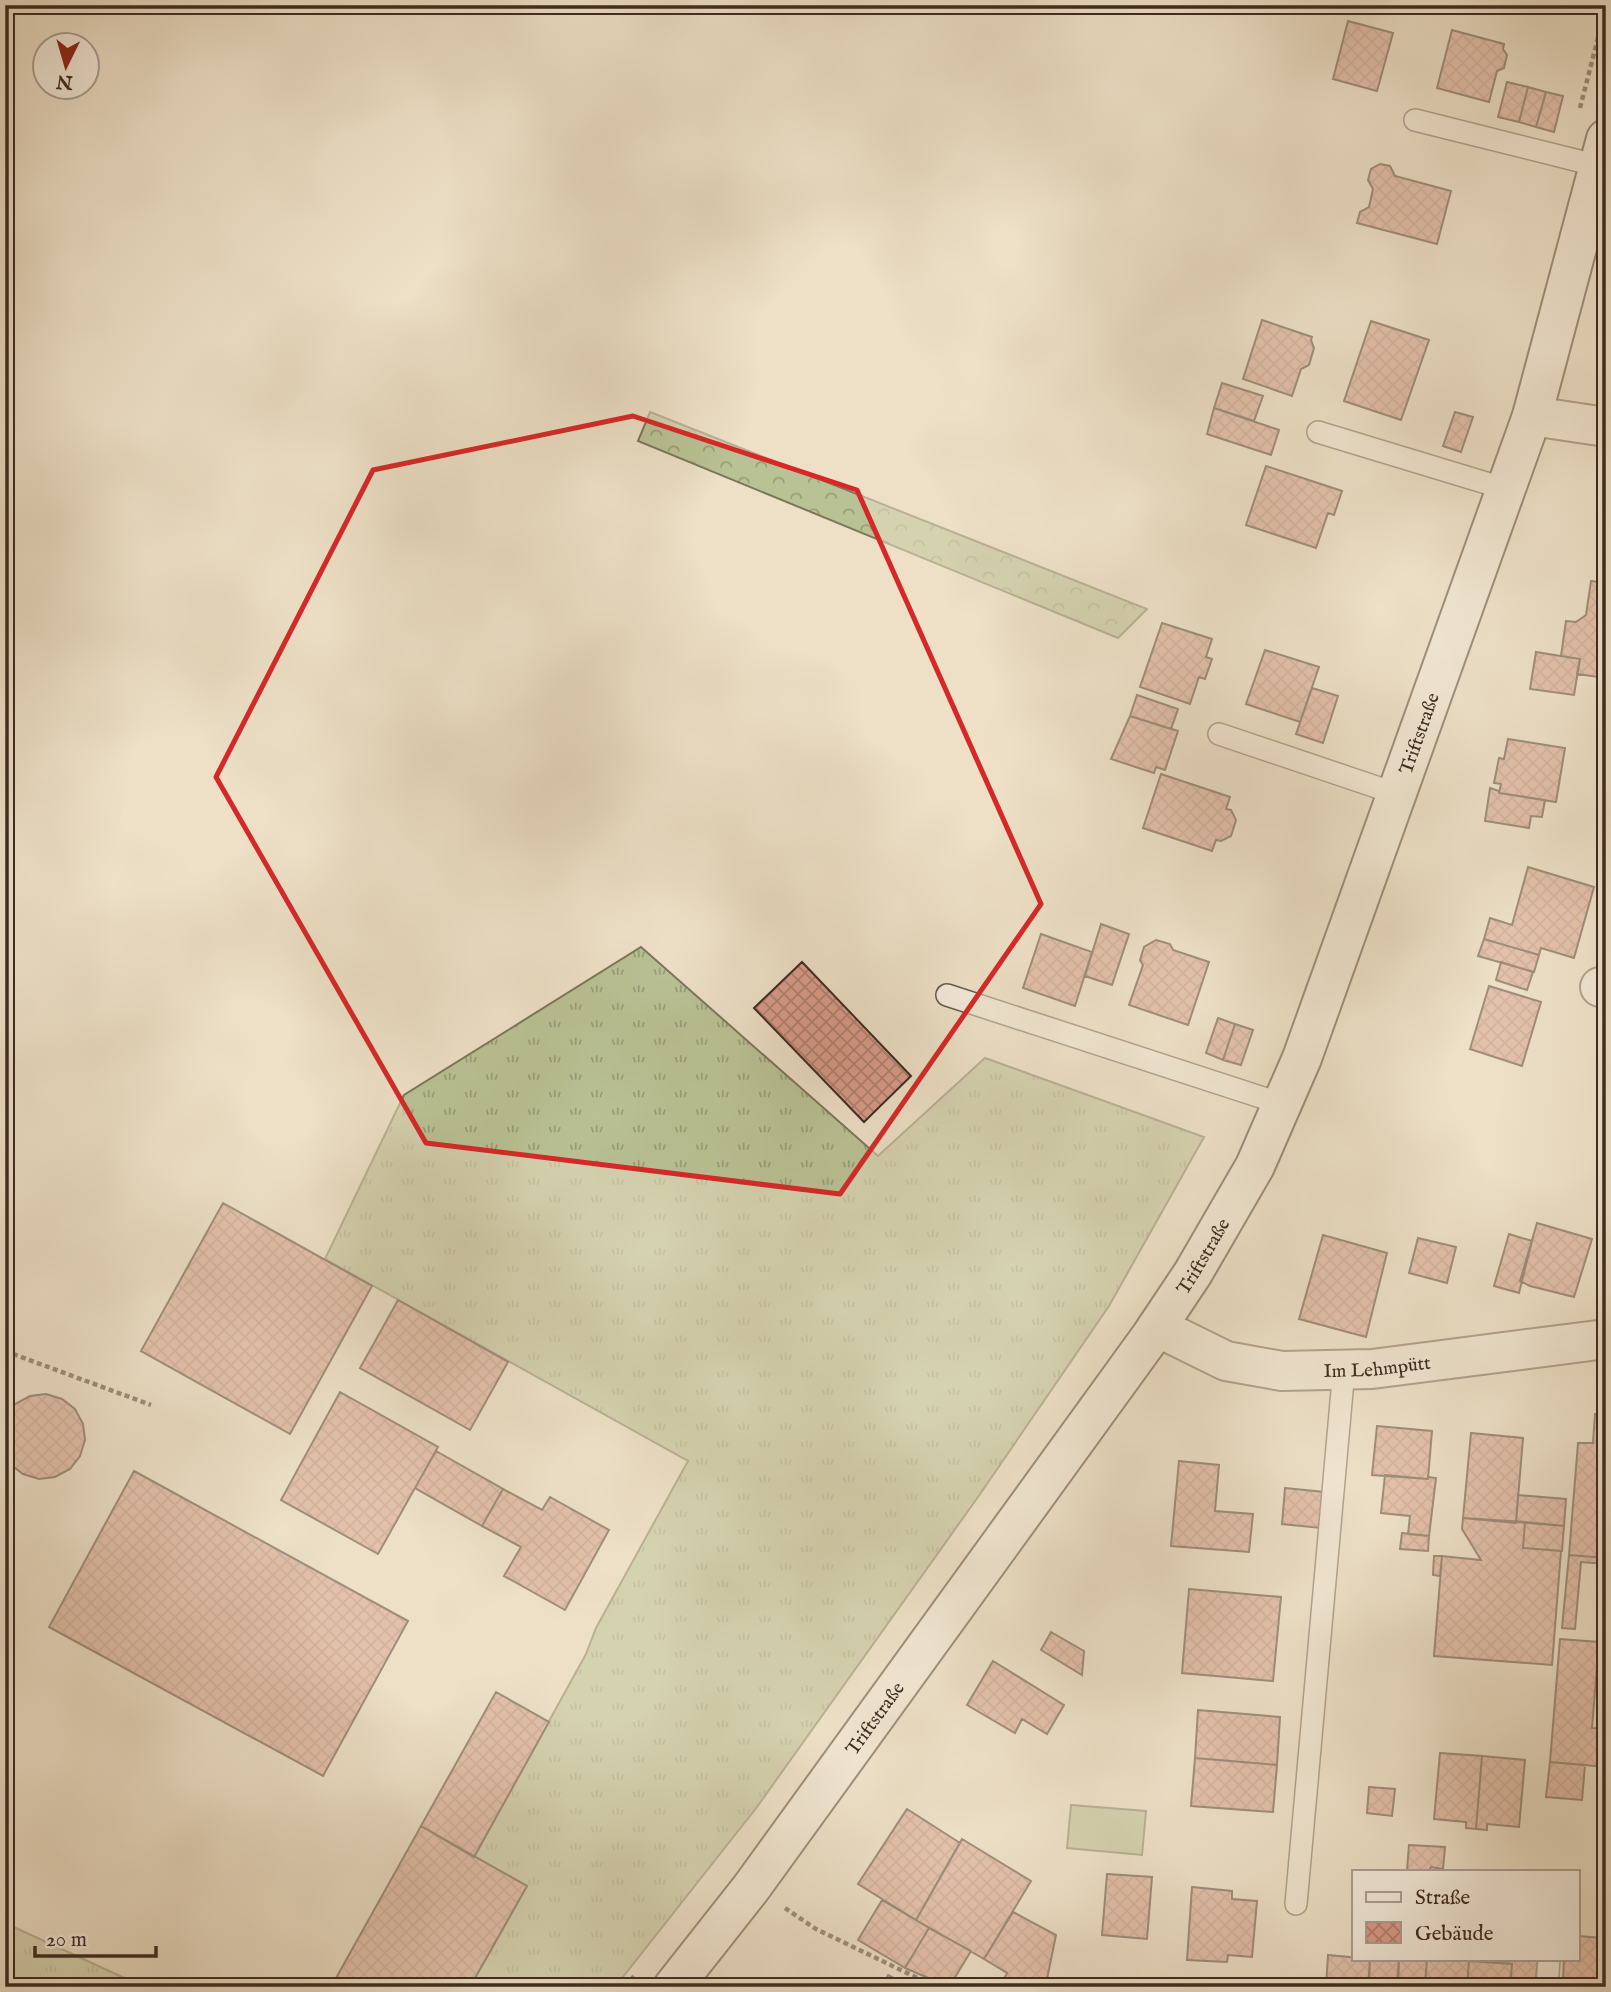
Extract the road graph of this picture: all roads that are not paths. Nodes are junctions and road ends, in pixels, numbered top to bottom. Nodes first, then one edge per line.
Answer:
1 (1415, 120) dead end
2 (1590, 154) edge
3 (1532, 416) junction
4 (1606, 427) edge
5 (1318, 432) dead end
6 (1506, 489) junction
7 (1219, 734) dead end
8 (1397, 794) junction
9 (947, 995) dead end
10 (1282, 1104) junction
11 (1157, 1327) junction
12 (1606, 1339) edge
13 (1344, 1370) junction
14 (1296, 1904) dead end
15 (1549, 1960) edge
16 (673, 1987) edge
17 (1547, 1987) edge

1 - 2 lane
2 - 3 street, Triftstraße
3 - 4 street
3 - 6 street, Triftstraße
5 - 6 lane
6 - 8 street, Triftstraße
7 - 8 lane
8 - 10 street, Triftstraße
9 - 10 lane
10 - 11 street, Triftstraße
11 - 13 street, Im Lehmpütt
11 - 16 street, Triftstraße
12 - 13 street, Im Lehmpütt
13 - 14 lane
15 - 17 lane

